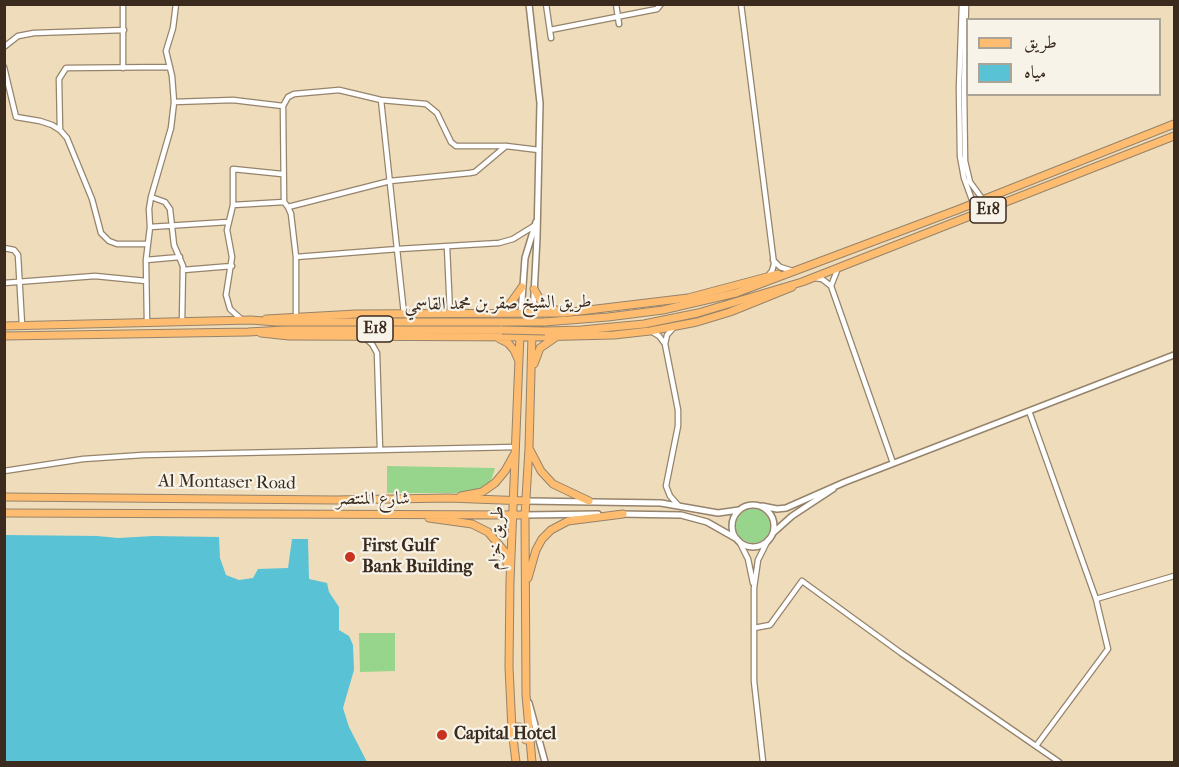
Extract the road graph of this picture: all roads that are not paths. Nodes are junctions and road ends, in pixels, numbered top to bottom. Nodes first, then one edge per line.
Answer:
1 (123, 4) edge
2 (529, 4) edge
3 (546, 4) edge
4 (616, 4) edge
5 (661, 4) edge
6 (741, 4) edge
7 (964, 4) edge
8 (175, 6) edge
9 (618, 17) junction
10 (619, 24) dead end
11 (124, 30) junction
12 (550, 30) junction
13 (551, 38) dead end
14 (4, 47) edge
15 (4, 67) edge
16 (170, 67) junction
17 (123, 68) junction
18 (381, 100) junction
19 (174, 102) junction
20 (283, 105) junction
21 (1174, 118) edge
22 (1174, 124) edge
23 (60, 130) junction
24 (1159, 131) junction
25 (1174, 137) edge
26 (506, 147) junction
27 (539, 150) junction
28 (282, 174) junction
29 (390, 181) junction
30 (151, 197) junction
31 (981, 197) dead end
32 (972, 200) dead end
33 (284, 202) junction
34 (233, 205) junction
35 (288, 207) junction
36 (228, 222) junction
37 (535, 223) junction
38 (172, 226) junction
39 (150, 227) junction
40 (146, 244) junction
41 (447, 247) junction
42 (4, 249) edge
43 (398, 249) junction
44 (180, 257) junction
45 (296, 257) junction
46 (146, 260) junction
47 (773, 260) junction
48 (232, 266) junction
49 (803, 268) junction
50 (838, 268) junction
51 (183, 270) junction
52 (793, 271) junction
53 (766, 277) junction
54 (814, 278) junction
55 (146, 281) junction
56 (19, 282) junction
57 (802, 282) junction
58 (4, 283) edge
59 (831, 286) junction
60 (522, 287) junction
61 (534, 289) junction
62 (230, 309) junction
63 (450, 313) junction
64 (563, 313) junction
65 (404, 314) junction
66 (494, 314) junction
67 (521, 314) junction
68 (533, 315) junction
69 (296, 317) junction
70 (247, 320) junction
71 (221, 321) junction
72 (182, 322) junction
73 (147, 323) junction
74 (22, 325) junction
75 (4, 326) edge
76 (502, 326) junction
77 (675, 326) junction
78 (650, 331) junction
79 (248, 332) junction
80 (4, 336) edge
81 (360, 336) junction
82 (556, 336) junction
83 (492, 337) junction
84 (520, 337) junction
85 (532, 337) junction
86 (665, 344) junction
87 (1174, 355) edge
88 (519, 367) junction
89 (531, 372) junction
90 (1029, 411) junction
91 (529, 448) junction
92 (516, 449) junction
93 (380, 450) junction
94 (893, 463) junction
95 (4, 471) edge
96 (844, 482) junction
97 (4, 497) edge
98 (448, 498) junction
99 (514, 500) junction
100 (527, 501) junction
101 (589, 501) junction
102 (678, 505) junction
103 (762, 506) junction
104 (739, 510) junction
105 (4, 513) edge
106 (406, 514) junction
107 (623, 514) junction
108 (512, 515) junction
109 (525, 515) junction
110 (770, 537) junction
111 (738, 540) junction
112 (1174, 576) edge
113 (510, 581) junction
114 (525, 586) junction
115 (754, 588) junction
116 (1096, 599) junction
117 (753, 628) junction
118 (526, 694) junction
119 (512, 727) junction
120 (1036, 746) junction
121 (516, 762) edge
122 (532, 762) edge
123 (545, 762) edge
124 (763, 762) edge
125 (1059, 762) edge

1 - 11 street
2 - 27 street
3 - 12 street
4 - 9 street
5 - 9 street
6 - 47 street
7 - 31 street
7 - 32 street
8 - 16 street
9 - 10 street
9 - 12 street
11 - 14 street
11 - 17 street
12 - 13 street
15 - 23 street
16 - 17 street
16 - 19 street
17 - 23 street
18 - 20 street
18 - 26 street
18 - 29 street
19 - 20 street
19 - 30 street
20 - 28 street
21 - 24 main road
22 - 24 main road, طريق الشيخ صقر بن محمد القاسمي / E18
23 - 40 street
24 - 49 main road, طريق الشيخ صقر بن محمد القاسمي / E18
25 - 50 main road, طريق الشيخ صقر بن محمد القاسمي / E18
26 - 27 street
26 - 29 street
27 - 37 street
28 - 33 street
28 - 34 street
29 - 35 street
29 - 43 street
30 - 38 street
30 - 39 street
33 - 34 street
33 - 35 street
34 - 36 street
35 - 45 street
36 - 38 street
36 - 48 street
37 - 41 street
37 - 60 street
37 - 61 street
38 - 39 street
38 - 44 street
39 - 40 street
40 - 46 street
41 - 43 street
41 - 63 street
42 - 56 street
43 - 45 street
43 - 65 street
44 - 46 street
44 - 51 street
45 - 69 street
46 - 55 street
47 - 52 street
47 - 53 street
48 - 51 street
48 - 62 street
49 - 52 main road
49 - 76 main road, طريق الشيخ صقر بن محمد القاسمي / E18, bridge
50 - 54 main road, طريق الشيخ صقر بن محمد القاسمي / E18
50 - 59 street
51 - 72 street
52 - 53 main road
53 - 64 main road
54 - 57 main road, طريق الشيخ صقر بن محمد القاسمي / E18
54 - 59 street
55 - 56 street
55 - 73 street
56 - 58 street
56 - 74 street
57 - 76 main road, طريق الشيخ صقر بن محمد القاسمي / E18, bridge
57 - 77 main road
59 - 94 street
60 - 66 main road
60 - 67 street
61 - 64 main road
61 - 68 street
62 - 70 street
62 - 71 street
63 - 65 main road
63 - 66 main road
64 - 68 main road
65 - 69 main road
66 - 67 main road
67 - 68 main road
67 - 84 main road, طريق خزام
68 - 85 main road, طريق خزام
69 - 70 main road
70 - 71 main road, طريق الشيخ صقر بن محمد القاسمي / E18
70 - 76 main road, طريق الشيخ صقر بن محمد القاسمي / E18
71 - 72 main road, طريق الشيخ صقر بن محمد القاسمي / E18
72 - 73 main road, طريق الشيخ صقر بن محمد القاسمي / E18
73 - 74 main road, طريق الشيخ صقر بن محمد القاسمي / E18
74 - 75 main road, طريق الشيخ صقر بن محمد القاسمي / E18
76 - 79 main road, طريق الشيخ صقر بن محمد القاسمي / E18
77 - 78 main road
77 - 86 street
78 - 82 main road
78 - 86 street
79 - 80 main road, طريق الشيخ صقر بن محمد القاسمي / E18
79 - 81 main road
81 - 83 main road
81 - 93 street
82 - 85 main road
82 - 89 main road
83 - 84 main road
83 - 88 main road
84 - 85 main road
84 - 88 main road, طريق خزام
85 - 89 main road, طريق خزام
86 - 102 street
87 - 90 street
88 - 92 main road, طريق خزام
89 - 91 main road, طريق خزام
90 - 94 street
90 - 116 street
91 - 100 main road, طريق خزام
91 - 101 main road
92 - 93 street
92 - 98 main road
92 - 99 main road, طريق خزام
93 - 95 street
94 - 96 street
96 - 103 street
96 - 110 street
97 - 98 main road, Al Montaser Road
98 - 99 main road
99 - 100 main road
99 - 108 main road, طريق خزام
100 - 101 street
100 - 109 main road, طريق خزام
101 - 102 street
102 - 104 street
103 - 104 street
103 - 110 street
104 - 111 street
105 - 106 main road, شارع المنتصر
106 - 108 main road, شارع المنتصر
106 - 113 main road
107 - 109 street, شارع المنتصر
107 - 111 street, شارع المنتصر
107 - 114 main road
108 - 109 main road, شارع المنتصر
108 - 113 main road, طريق خزام
109 - 114 main road, طريق خزام
110 - 111 street
110 - 115 street
111 - 115 street
112 - 116 street
113 - 119 main road, طريق خزام
114 - 118 main road, طريق خزام
115 - 117 street
116 - 120 street
117 - 120 street
117 - 124 street
118 - 122 main road, طريق خزام
118 - 123 street
119 - 121 main road, طريق خزام
119 - 122 main road
120 - 125 street

